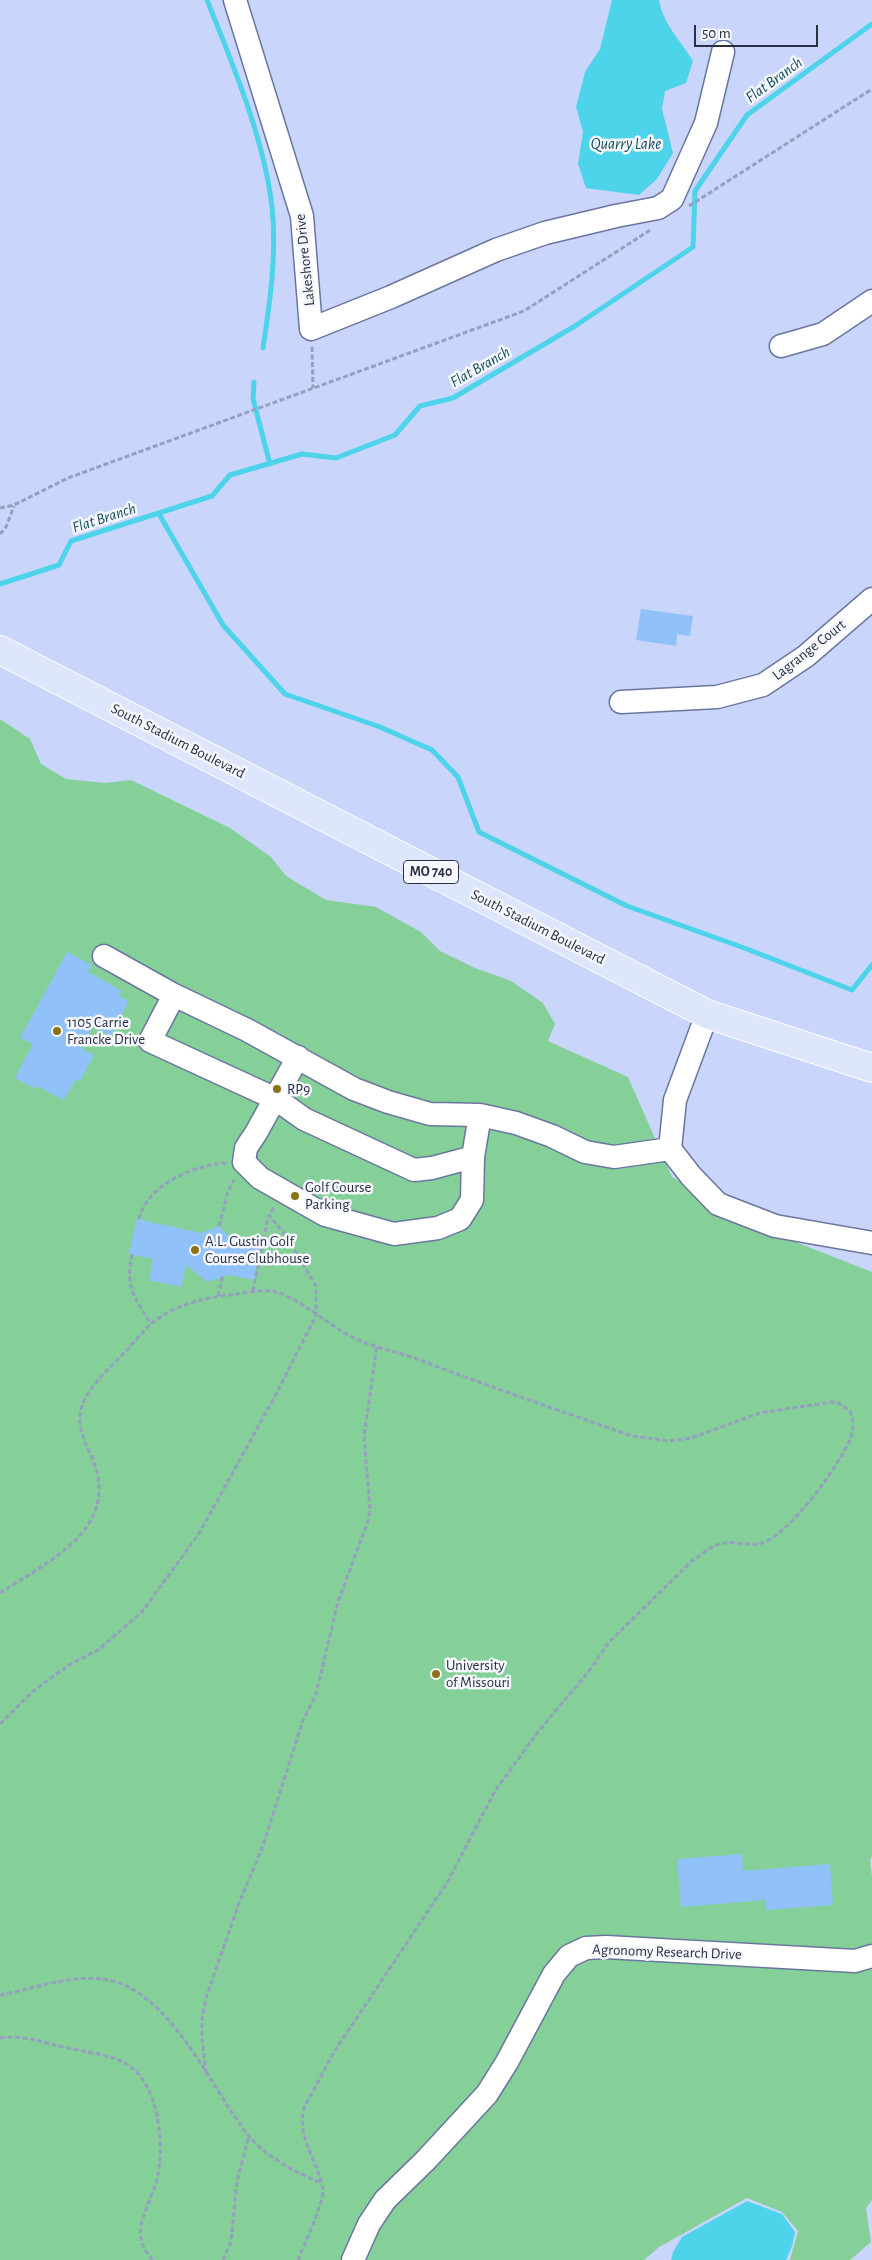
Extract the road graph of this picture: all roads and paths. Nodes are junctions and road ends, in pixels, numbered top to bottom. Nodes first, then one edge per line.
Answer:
1 (235, 0) edge
2 (723, 52) dead end
3 (872, 89) edge
4 (686, 208) dead end
5 (655, 228) dead end
6 (872, 301) edge
7 (311, 329) junction
8 (781, 346) dead end
9 (313, 388) junction
10 (14, 505) junction
11 (0, 508) edge
12 (0, 534) edge
13 (872, 599) edge
14 (0, 650) edge
15 (620, 702) dead end
16 (104, 956) dead end
17 (174, 994) junction
18 (707, 1014) junction
19 (298, 1057) junction
20 (872, 1068) edge
21 (276, 1099) junction
22 (480, 1114) junction
23 (670, 1149) junction
24 (473, 1158) junction
25 (244, 1162) junction
26 (283, 1191) junction
27 (269, 1216) junction
28 (139, 1219) dead end
29 (219, 1226) dead end
30 (872, 1243) edge
31 (132, 1254) dead end
32 (223, 1274) dead end
33 (253, 1292) junction
34 (218, 1296) junction
35 (316, 1316) junction
36 (151, 1324) junction
37 (377, 1346) junction
38 (0, 1593) edge
39 (0, 1724) edge
40 (872, 1956) edge
41 (0, 1995) edge
42 (0, 2038) edge
43 (206, 2074) junction
44 (249, 2136) junction
45 (321, 2183) junction
46 (153, 2260) edge
47 (223, 2260) edge
48 (298, 2260) edge
49 (353, 2260) edge

1 - 7 street, Lakeshore Drive
2 - 7 street, Lakeshore Drive
3 - 4 path
5 - 9 path
6 - 8 street
7 - 9 path
9 - 10 path
10 - 11 path
10 - 12 path
13 - 15 street, Lagrange Court
14 - 18 main road, South Stadium Boulevard / MO 740
16 - 17 street
17 - 19 street
17 - 21 street
18 - 20 main road, South Stadium Boulevard / MO 740
18 - 23 street
19 - 21 street
19 - 22 street
21 - 24 street
21 - 25 street
22 - 23 street
22 - 24 street
23 - 30 street
24 - 26 street
25 - 26 street
25 - 28 path
25 - 29 path
26 - 27 path
27 - 33 path
27 - 35 path
31 - 36 path
32 - 34 path
33 - 34 path
33 - 35 path
34 - 36 path
35 - 37 path
35 - 39 path
36 - 38 path
37 - 43 path
37 - 45 path
40 - 49 street, Agronomy Research Drive
41 - 43 path
42 - 46 path
43 - 44 path
44 - 45 path
44 - 47 path
45 - 48 path

